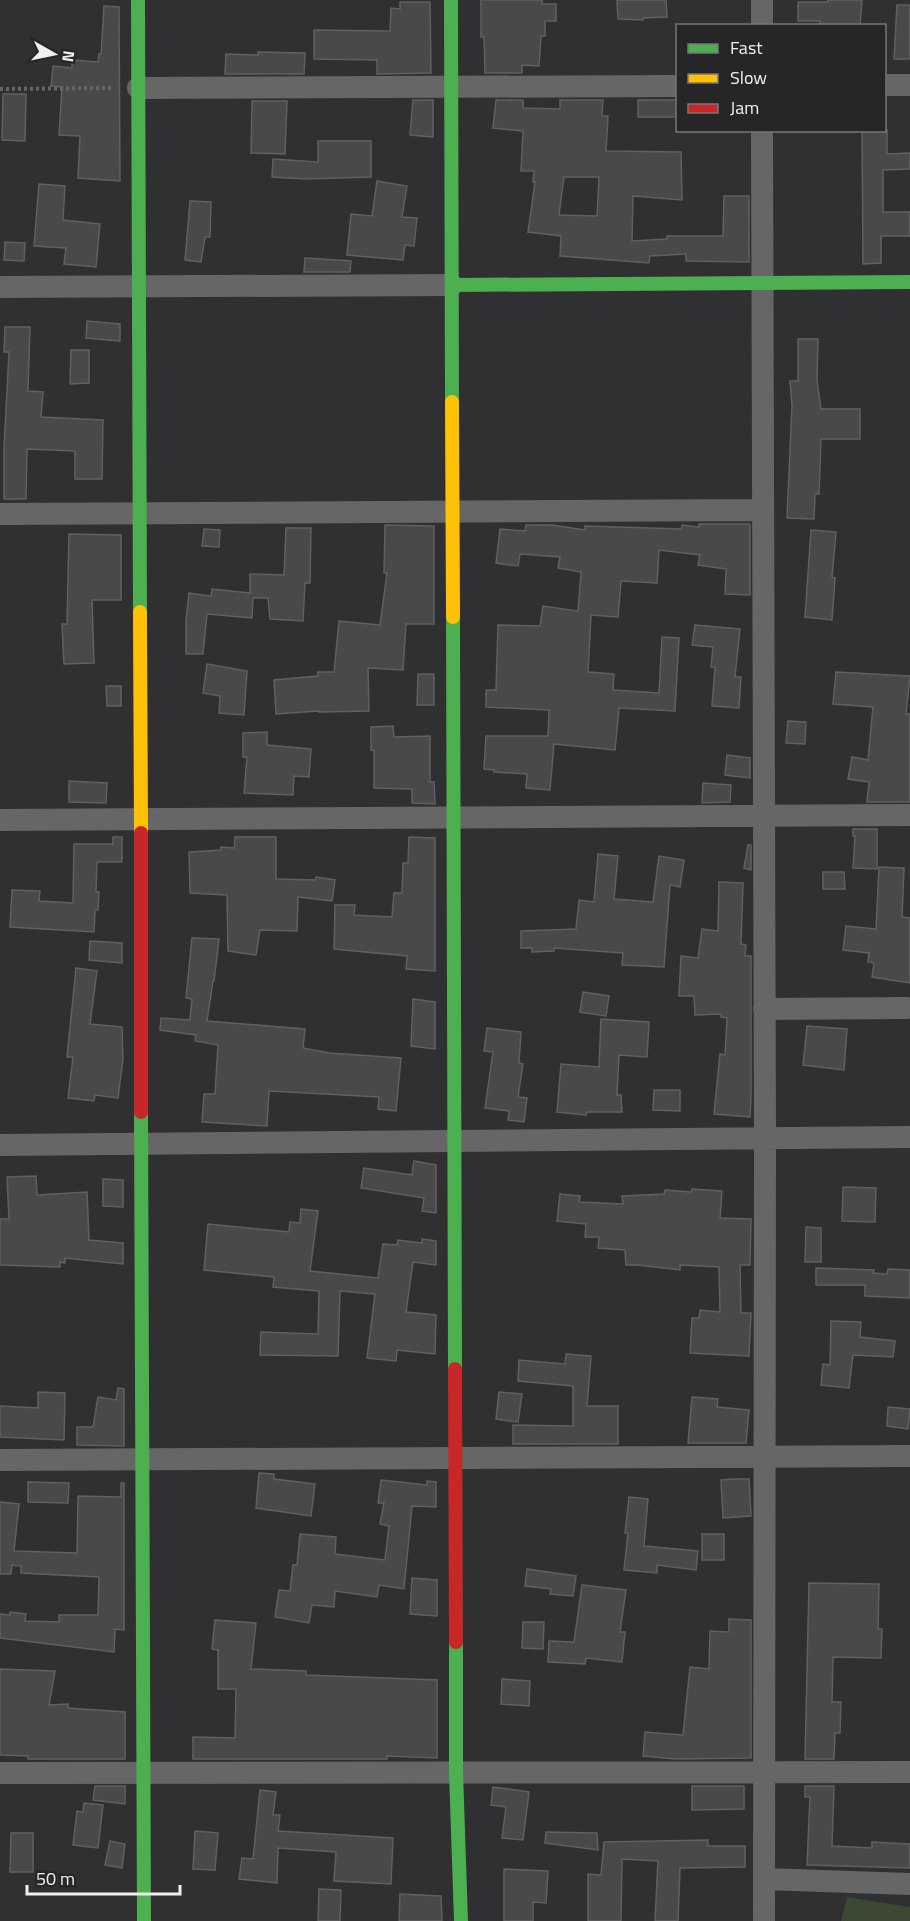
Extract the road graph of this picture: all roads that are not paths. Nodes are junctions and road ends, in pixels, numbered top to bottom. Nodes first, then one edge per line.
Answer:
1 (138, 0) edge
2 (451, 0) edge
3 (762, 0) edge
4 (762, 24) edge
5 (910, 84) edge
6 (886, 85) edge
7 (676, 86) edge
8 (451, 87) junction
9 (138, 88) junction
10 (762, 132) edge
11 (910, 282) edge
12 (762, 283) junction
13 (452, 285) junction
14 (139, 286) junction
15 (0, 287) edge
16 (763, 510) junction
17 (452, 511) junction
18 (139, 513) junction
19 (0, 514) edge
20 (910, 815) edge
21 (764, 816) junction
22 (453, 817) junction
23 (140, 819) junction
24 (0, 820) edge
25 (907, 1008) dead end
26 (764, 1009) junction
27 (910, 1137) edge
28 (765, 1138) junction
29 (454, 1141) junction
30 (141, 1143) junction
31 (0, 1144) edge
32 (765, 1456) junction
33 (910, 1456) edge
34 (455, 1458) junction
35 (142, 1459) junction
36 (0, 1460) edge
37 (456, 1772) junction
38 (764, 1772) junction
39 (910, 1772) edge
40 (0, 1773) edge
41 (143, 1773) junction
42 (764, 1879) junction
43 (910, 1884) edge
44 (144, 1921) edge
45 (461, 1921) edge
46 (764, 1921) edge

1 - 9 street
2 - 8 street
3 - 4 street
5 - 6 street
7 - 8 street
8 - 9 street
8 - 13 street
9 - 14 street
10 - 12 street
11 - 12 street
12 - 13 street
12 - 16 street
13 - 14 street
13 - 17 street
14 - 15 street
14 - 18 street
16 - 17 street
16 - 21 street
17 - 18 street
17 - 22 street
18 - 19 street
18 - 23 street
20 - 21 street
21 - 22 street
21 - 26 street
22 - 23 street
22 - 29 street
23 - 24 street
23 - 30 street
25 - 26 street
26 - 28 street
27 - 28 street
28 - 29 street
28 - 32 street
29 - 30 street
29 - 34 street
30 - 31 street
30 - 35 street
32 - 33 street
32 - 34 street
32 - 38 street
34 - 35 street
34 - 37 street
35 - 36 street
35 - 41 street
37 - 38 street
37 - 41 street
37 - 45 street
38 - 39 street
38 - 42 street
40 - 41 street
41 - 44 street
42 - 43 street
42 - 46 street

